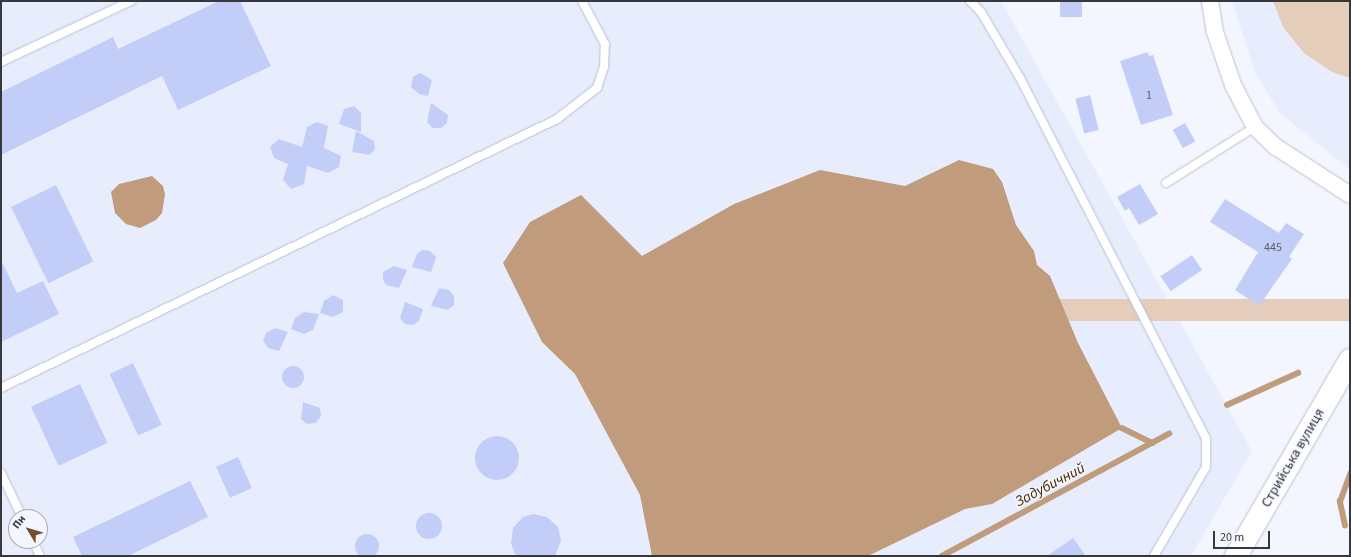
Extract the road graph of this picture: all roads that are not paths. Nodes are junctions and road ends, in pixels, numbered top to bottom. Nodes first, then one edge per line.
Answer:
1 (131, 1) edge
2 (582, 1) edge
3 (970, 1) edge
4 (1210, 1) edge
5 (1, 62) edge
6 (1255, 127) junction
7 (1166, 183) dead end
8 (1350, 195) edge
9 (1350, 360) edge
10 (1, 388) edge
11 (1, 473) edge
12 (18, 509) edge
13 (1154, 556) edge
14 (1236, 556) edge

1 - 5 lane
2 - 10 lane
3 - 13 lane
4 - 6 street
6 - 7 lane
6 - 8 street
9 - 14 main road, Стрийська вулиця
11 - 12 lane

